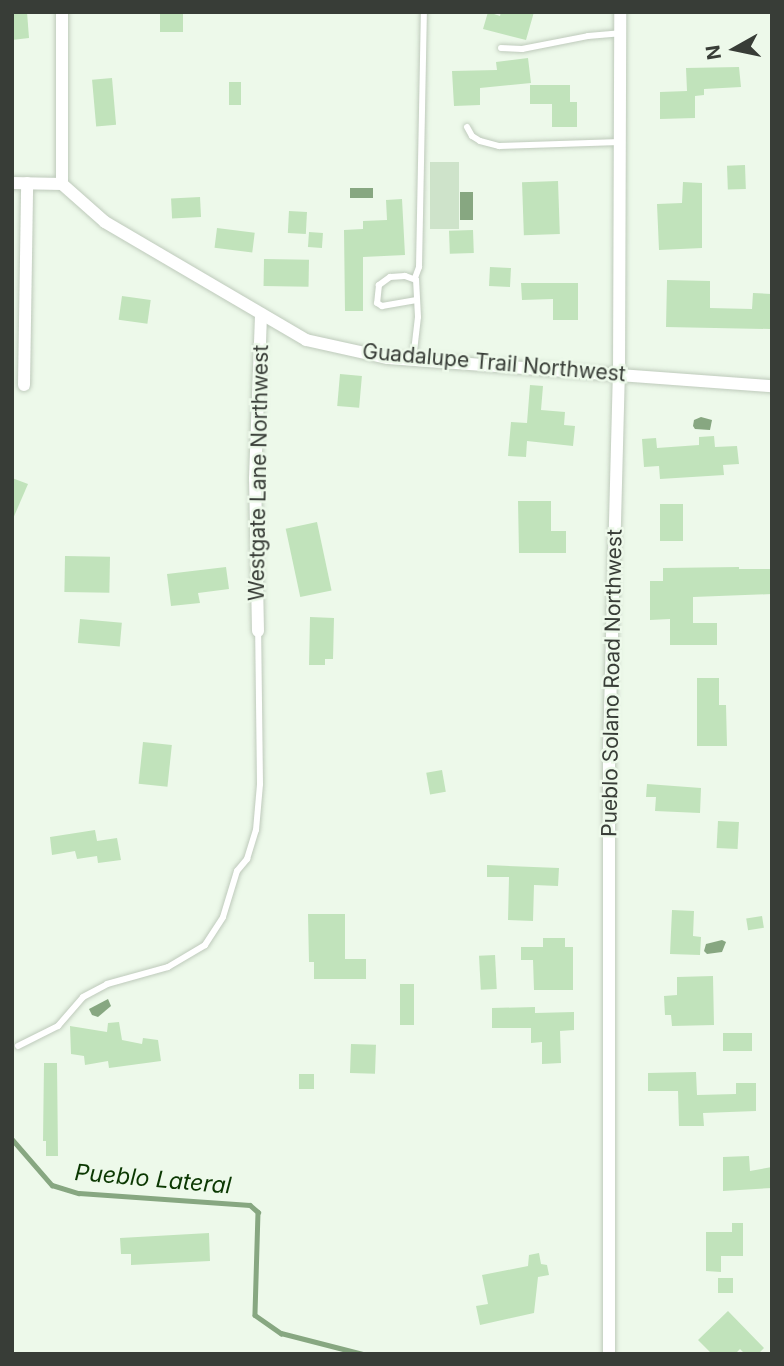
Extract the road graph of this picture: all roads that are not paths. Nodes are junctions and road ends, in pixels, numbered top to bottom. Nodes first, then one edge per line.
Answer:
1 (62, 12) edge
2 (424, 12) edge
3 (620, 12) edge
4 (620, 33) junction
5 (501, 48) dead end
6 (467, 127) dead end
7 (620, 142) junction
8 (12, 183) edge
9 (27, 183) junction
10 (62, 184) junction
11 (415, 278) junction
12 (416, 300) junction
13 (261, 314) junction
14 (413, 360) junction
15 (620, 376) junction
16 (24, 385) dead end
17 (772, 386) edge
18 (258, 631) joint
19 (18, 1046) dead end
20 (609, 1354) edge

1 - 10 street
2 - 11 lane
3 - 4 street, Pueblo Solano Road Northwest
4 - 5 lane
4 - 7 street, Pueblo Solano Road Northwest
6 - 7 lane
7 - 15 street, Pueblo Solano Road Northwest
8 - 9 street
9 - 10 street
9 - 16 street
10 - 13 street, Guadalupe Trail Northwest
11 - 12 lane
11 - 12 lane
12 - 14 lane
13 - 14 street, Guadalupe Trail Northwest
13 - 18 street, Westgate Lane Northwest
14 - 15 street, Guadalupe Trail Northwest
15 - 17 street, Guadalupe Trail Northwest
15 - 20 street, Pueblo Solano Road Northwest
18 - 19 lane

